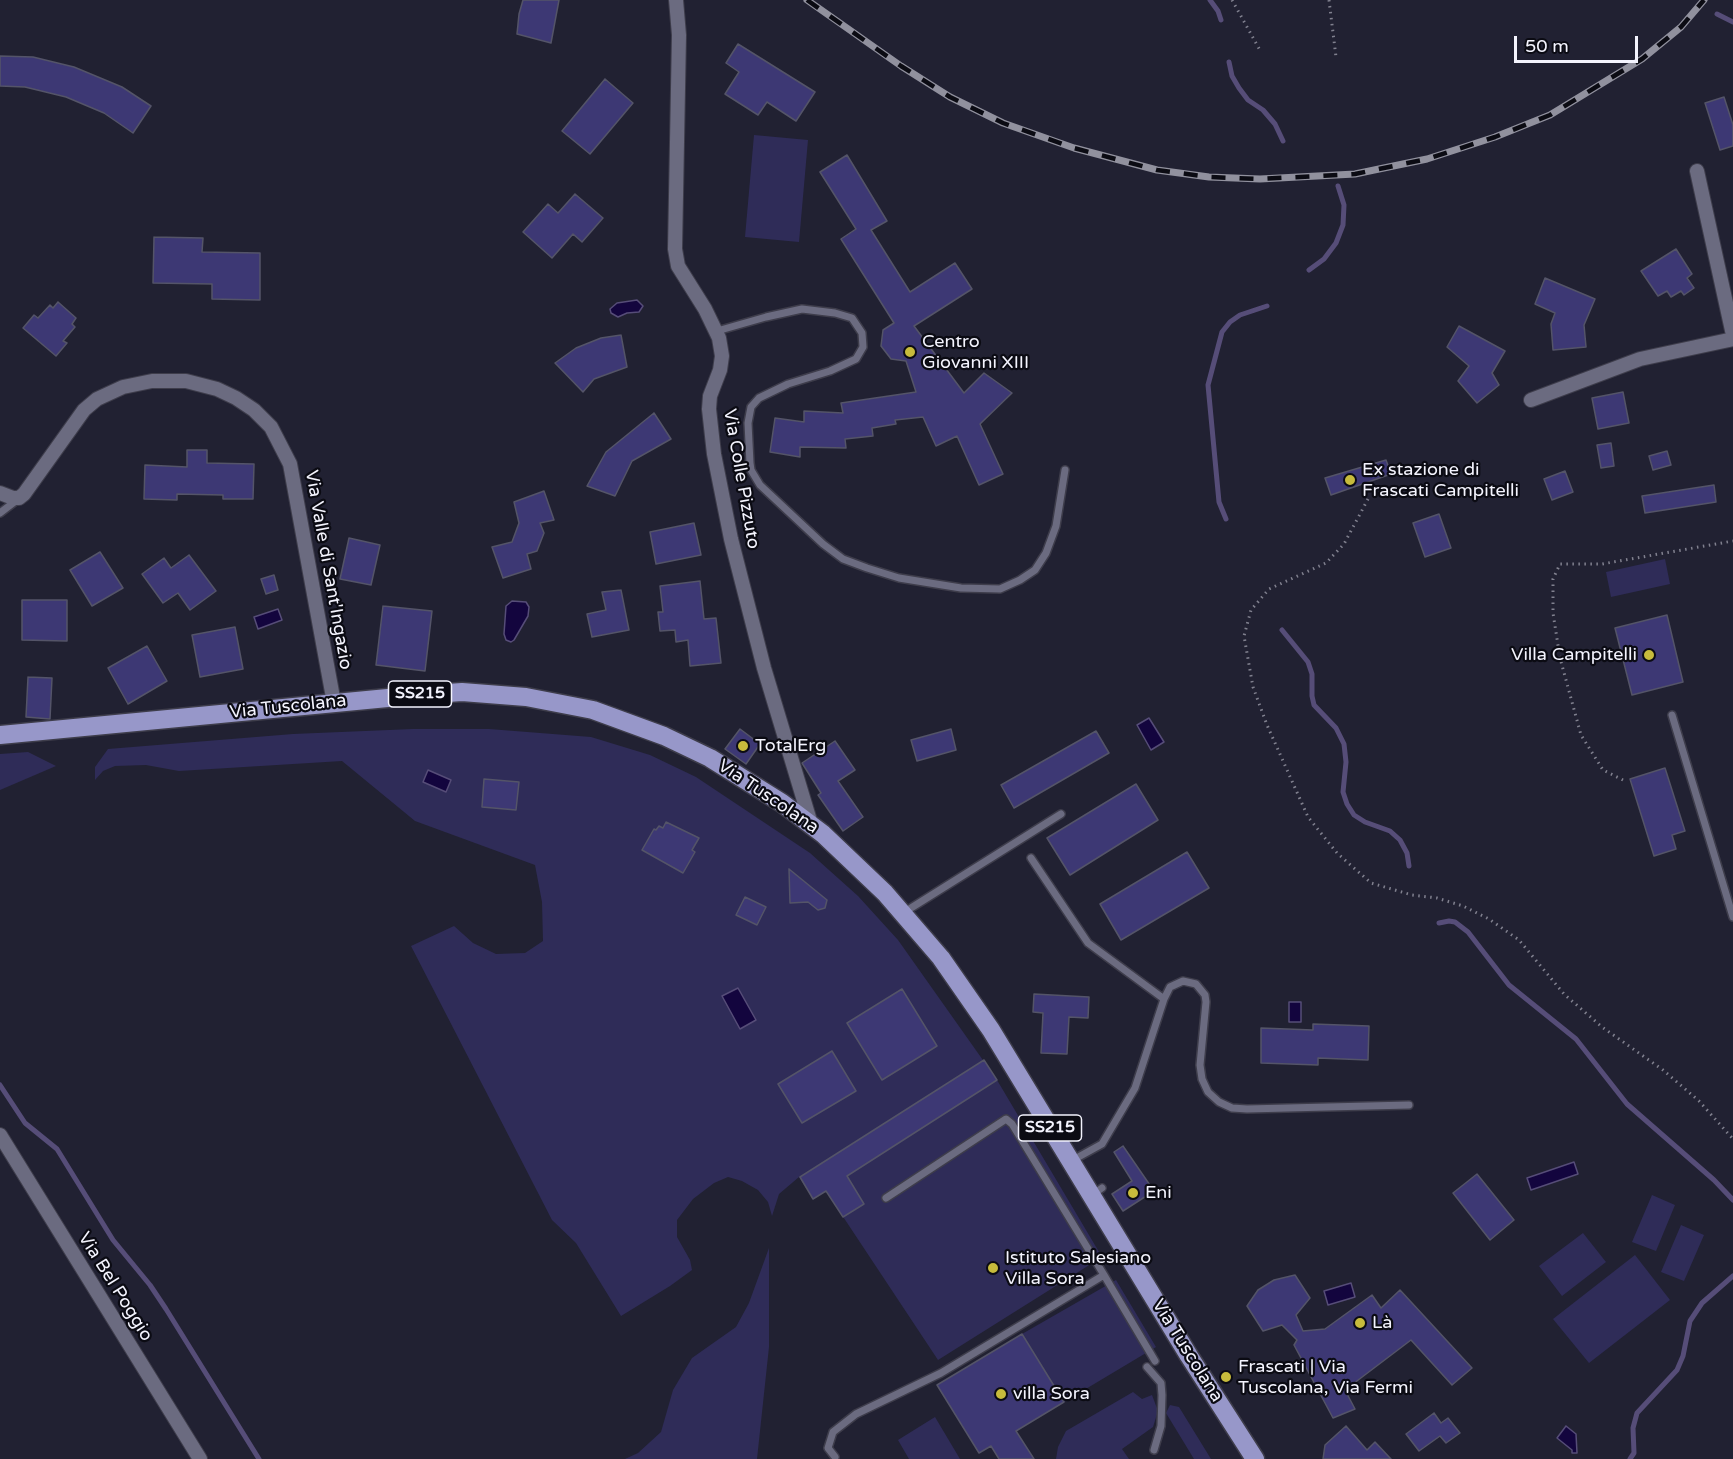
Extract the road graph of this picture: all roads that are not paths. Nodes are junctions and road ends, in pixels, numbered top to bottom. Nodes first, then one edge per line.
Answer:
1 (676, 0) edge
2 (1697, 171) dead end
3 (717, 331) junction
4 (1733, 334) edge
5 (1733, 339) edge
6 (1530, 400) dead end
7 (1065, 470) dead end
8 (0, 493) edge
9 (19, 498) junction
10 (0, 513) edge
11 (334, 703) junction
12 (1672, 715) dead end
13 (0, 735) edge
14 (1060, 814) dead end
15 (811, 824) junction
16 (1031, 858) dead end
17 (903, 913) junction
18 (1733, 917) edge
19 (1164, 999) junction
20 (1409, 1105) dead end
21 (0, 1135) edge
22 (1071, 1161) junction
23 (886, 1198) dead end
24 (1104, 1275) junction
25 (1155, 1361) dead end
26 (1147, 1367) dead end
27 (1154, 1450) dead end
28 (835, 1457) dead end
29 (200, 1459) edge
30 (1255, 1459) edge

1 - 3 street, Via Colle Pizzuto
2 - 4 street
3 - 7 lane
3 - 15 street, Via Colle Pizzuto
5 - 6 street
8 - 9 street
9 - 10 lane
9 - 11 street, Via Valle di Sant'Ingazio
11 - 13 main road, Via Tuscolana / SS215
11 - 15 main road, Via Tuscolana / SS215
12 - 18 lane
14 - 17 lane
15 - 17 main road, Via Tuscolana / SS215
16 - 19 lane
17 - 22 main road, Via Tuscolana / SS215
19 - 20 lane
19 - 22 lane
21 - 29 street, Via Bel Poggio
22 - 30 main road, Via Tuscolana / SS215
23 - 24 lane
24 - 25 lane
24 - 28 lane
26 - 27 lane

